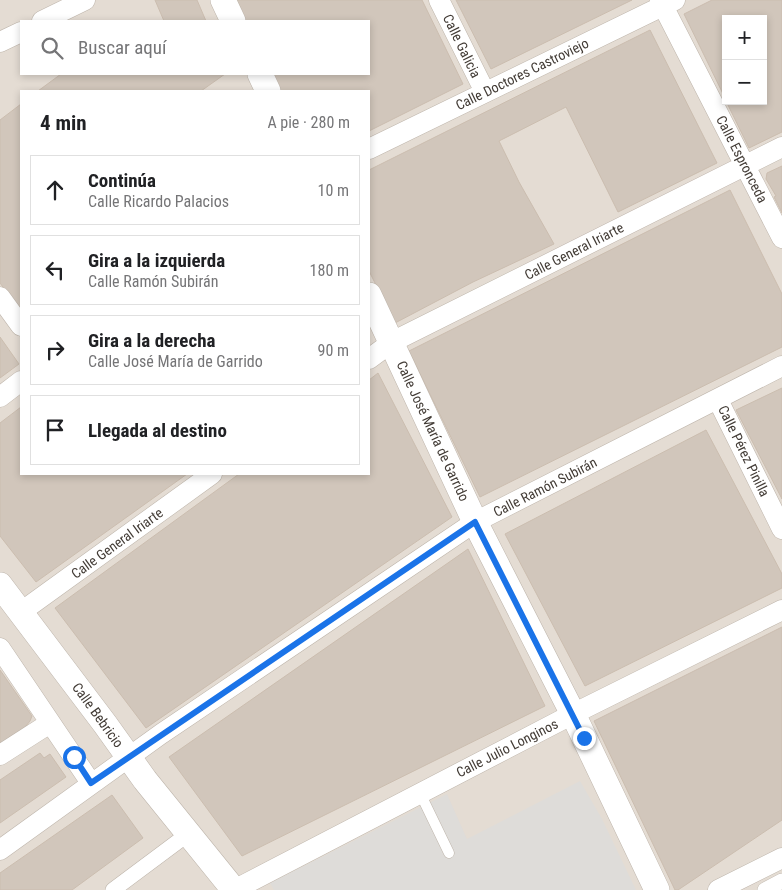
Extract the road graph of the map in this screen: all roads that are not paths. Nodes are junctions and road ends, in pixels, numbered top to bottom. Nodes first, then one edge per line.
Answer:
1 (85, 0) edge
2 (223, 0) edge
3 (439, 0) edge
4 (666, 2) edge
5 (44, 20) edge
6 (233, 20) edge
7 (20, 32) edge
8 (0, 42) edge
9 (260, 75) edge
10 (268, 90) edge
11 (485, 92) junction
12 (782, 147) edge
13 (370, 149) edge
14 (745, 165) junction
15 (782, 238) edge
16 (0, 297) edge
17 (370, 297) edge
18 (20, 325) edge
19 (392, 342) junction
20 (370, 358) edge
21 (782, 366) edge
22 (20, 382) edge
23 (0, 397) edge
24 (718, 400) junction
25 (211, 475) edge
26 (475, 522) junction
27 (782, 529) edge
28 (0, 585) edge
29 (782, 610) edge
30 (21, 612) junction
31 (0, 648) edge
32 (573, 714) junction
33 (50, 723) junction
34 (0, 755) edge
35 (128, 757) junction
36 (91, 783) junction
37 (420, 793) junction
38 (188, 834) junction
39 (0, 850) edge
40 (449, 853) dead end
41 (782, 858) edge
42 (782, 881) edge
43 (113, 890) edge
44 (234, 890) edge
45 (657, 890) edge
46 (718, 890) edge
47 (765, 890) edge

1 - 5 street
2 - 6 street
3 - 11 street, Calle Galicia
4 - 11 street, Calle Doctores Castroviejo
4 - 14 street, Calle Espronceda
7 - 8 street
9 - 10 street
11 - 13 street, Calle Doctores Castroviejo
12 - 14 street, Calle General Iriarte
14 - 15 street, Calle Espronceda
14 - 19 street, Calle General Iriarte
16 - 18 street
17 - 19 street, Calle José María de Garrido
19 - 20 street, Calle General Iriarte
19 - 26 street, Calle José María de Garrido
21 - 24 street, Calle Ramón Subirán
22 - 23 street
24 - 26 street, Calle Ramón Subirán
24 - 27 street, Calle Pérez Pinilla
25 - 30 street, Calle General Iriarte
26 - 32 street, Calle José María de Garrido
26 - 35 street, Calle Ramón Subirán
28 - 30 street, Calle Bebricio
29 - 32 street, Calle Julio Longinos
30 - 35 street, Calle Bebricio
31 - 33 street
32 - 37 street, Calle Julio Longinos
32 - 45 street, Calle José María de Garrido
33 - 34 street
33 - 36 street
35 - 36 street, Calle Ramón Subirán
35 - 38 street, Calle Bebricio
36 - 39 street, Calle Ramón Subirán
37 - 40 lane
37 - 44 street, Calle Julio Longinos
38 - 43 street
38 - 44 street, Calle Bebricio
41 - 46 street
42 - 47 street

